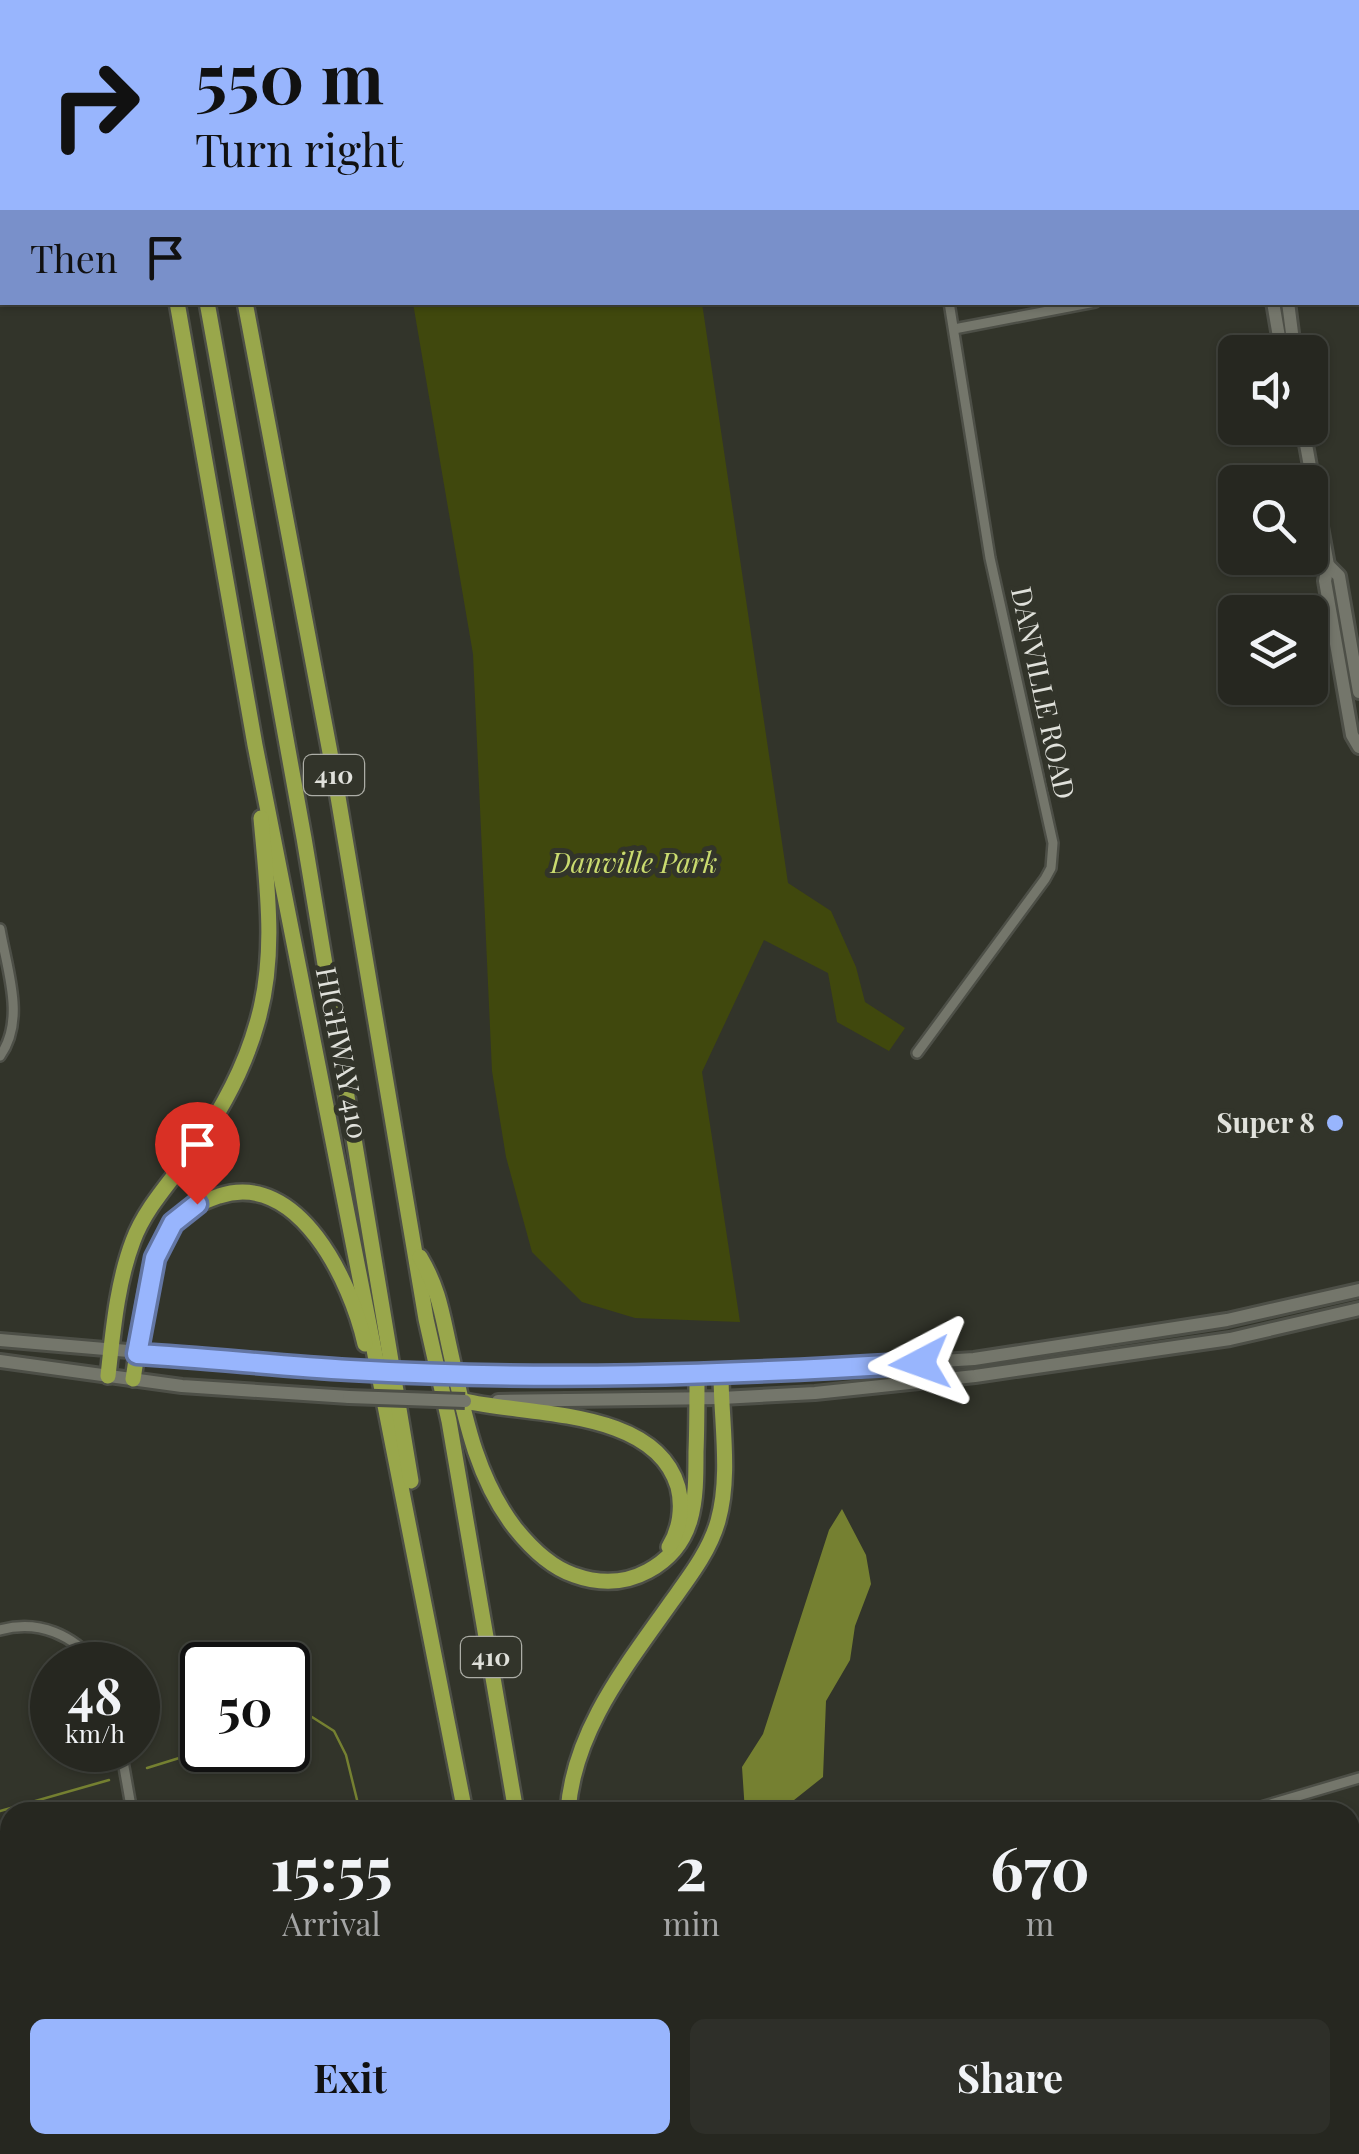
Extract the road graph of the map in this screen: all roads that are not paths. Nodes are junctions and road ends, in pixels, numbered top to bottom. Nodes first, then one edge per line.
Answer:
1 (178, 305) edge
2 (208, 305) edge
3 (246, 305) edge
4 (949, 305) edge
5 (1080, 305) edge
6 (1273, 305) edge
7 (1288, 305) edge
8 (954, 330) junction
9 (1279, 335) edge
10 (1292, 335) edge
11 (1305, 445) edge
12 (1352, 671) edge
13 (1359, 692) edge
14 (255, 744) junction
15 (1359, 747) edge
16 (0, 929) edge
17 (917, 1053) dead end
18 (0, 1056) edge
19 (415, 1249) junction
20 (1359, 1290) edge
21 (1359, 1309) edge
22 (0, 1340) edge
23 (111, 1350) junction
24 (137, 1354) junction
25 (0, 1360) edge
26 (721, 1374) junction
27 (108, 1376) junction
28 (697, 1376) junction
29 (133, 1379) junction
30 (721, 1398) junction
31 (697, 1399) junction
32 (465, 1401) junction
33 (406, 1512) junction
34 (647, 1572) junction
35 (0, 1630) edge
36 (75, 1642) edge
37 (125, 1772) edge
38 (1359, 1778) edge
39 (130, 1802) edge
40 (464, 1802) edge
41 (464, 1802) edge
42 (514, 1802) edge
43 (570, 1802) edge
44 (1278, 1802) edge

1 - 14 highway, HIGHWAY 410 / 410
2 - 40 highway
3 - 19 highway, HIGHWAY 410 / 410
4 - 8 street, DANVILLE ROAD
5 - 8 street
6 - 9 main road
7 - 10 main road
8 - 17 street, DANVILLE ROAD
11 - 12 main road
12 - 13 main road
12 - 15 main road
14 - 23 highway
14 - 33 highway, HIGHWAY 410 / 410
16 - 18 street
19 - 34 highway
19 - 42 highway, HIGHWAY 410 / 410
20 - 26 main road
21 - 30 main road
22 - 23 main road
23 - 24 main road
23 - 27 highway
24 - 28 main road, bridge
24 - 29 highway
24 - 33 highway
25 - 27 main road
26 - 28 main road
26 - 30 highway
27 - 29 main road
28 - 31 highway
29 - 32 main road, bridge
30 - 31 main road
30 - 43 highway
31 - 32 main road
31 - 34 highway
32 - 34 highway
33 - 41 highway, HIGHWAY 410 / 410
35 - 36 street
37 - 39 street
38 - 44 street

